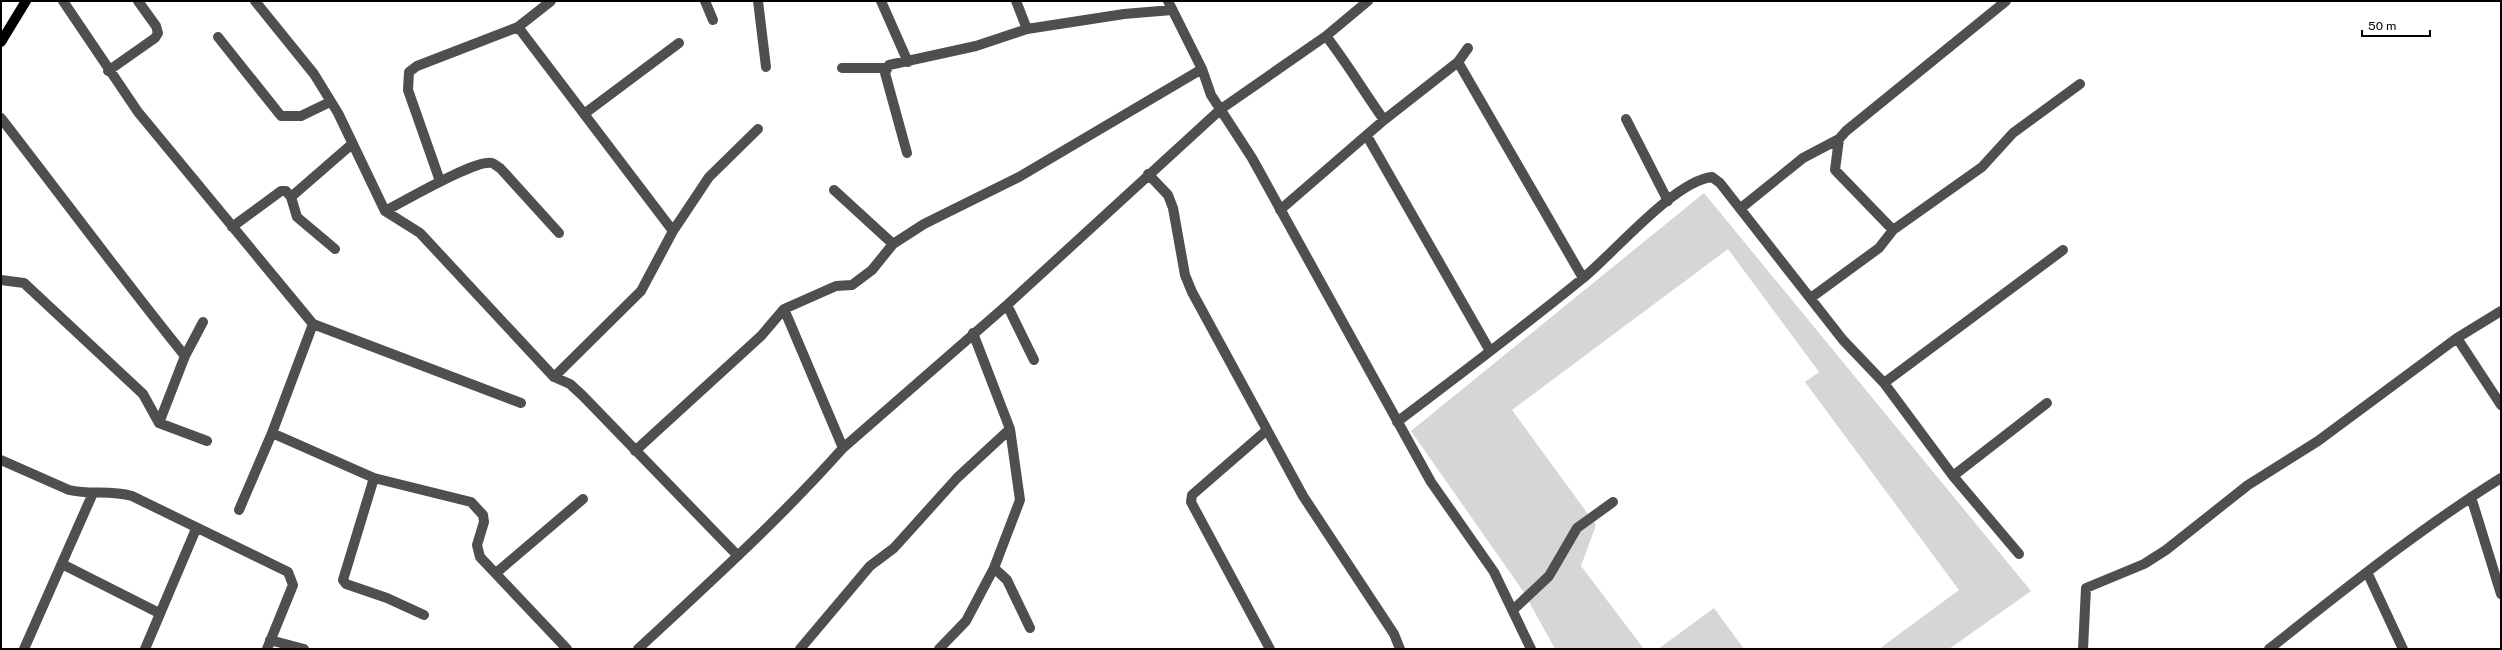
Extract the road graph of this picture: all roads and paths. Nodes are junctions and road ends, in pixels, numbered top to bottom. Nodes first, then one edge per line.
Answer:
1 (26, 1) edge
2 (63, 1) edge
3 (138, 1) edge
4 (255, 1) edge
5 (551, 1) edge
6 (705, 1) edge
7 (758, 1) edge
8 (881, 1) edge
9 (1016, 1) edge
10 (1368, 1) edge
11 (2006, 1) edge
12 (1170, 5) edge
13 (713, 20) dead end
14 (518, 27) junction
15 (1027, 29) junction
16 (1326, 36) junction
17 (218, 37) dead end
18 (1, 42) edge
19 (679, 43) dead end
20 (1468, 48) dead end
21 (908, 62) junction
22 (1458, 62) junction
23 (766, 66) dead end
24 (842, 68) dead end
25 (886, 68) junction
26 (1202, 69) junction
27 (108, 71) junction
28 (2080, 84) dead end
29 (330, 102) junction
30 (1221, 109) junction
31 (584, 114) junction
32 (1, 118) edge
33 (1626, 119) dead end
34 (1384, 120) junction
35 (758, 129) dead end
36 (1367, 136) junction
37 (1839, 139) junction
38 (352, 144) junction
39 (907, 153) dead end
40 (1148, 174) junction
41 (440, 181) junction
42 (834, 190) dead end
43 (291, 197) junction
44 (1668, 201) junction
45 (1741, 208) junction
46 (1280, 210) junction
47 (385, 212) junction
48 (232, 227) junction
49 (1893, 230) junction
50 (673, 231) junction
51 (559, 233) dead end
52 (893, 244) junction
53 (335, 249) dead end
54 (2063, 250) dead end
55 (1583, 278) junction
56 (1, 280) edge
57 (1812, 297) junction
58 (1008, 305) junction
59 (784, 308) junction
60 (2501, 311) edge
61 (203, 322) dead end
62 (313, 324) junction
63 (973, 333) junction
64 (2457, 338) junction
65 (1490, 351) junction
66 (185, 356) junction
67 (1034, 360) dead end
68 (554, 377) junction
69 (1884, 383) junction
70 (521, 403) dead end
71 (2047, 403) dead end
72 (2501, 405) edge
73 (1396, 422) junction
74 (159, 423) junction
75 (1010, 430) junction
76 (1267, 430) junction
77 (272, 433) junction
78 (208, 441) dead end
79 (843, 448) junction
80 (635, 451) junction
81 (1, 460) edge
82 (1953, 476) junction
83 (374, 478) junction
84 (2501, 478) edge
85 (93, 493) junction
86 (2471, 497) junction
87 (583, 499) dead end
88 (1613, 502) dead end
89 (239, 510) dead end
90 (196, 528) junction
91 (2019, 554) dead end
92 (738, 556) junction
93 (62, 564) junction
94 (994, 568) junction
95 (2367, 572) junction
96 (496, 574) junction
97 (2501, 594) edge
98 (1513, 610) junction
99 (159, 613) junction
100 (424, 615) dead end
101 (1030, 628) dead end
102 (268, 644) edge
103 (24, 649) edge
104 (145, 649) edge
105 (304, 649) edge
106 (568, 649) edge
107 (638, 649) edge
108 (800, 649) edge
109 (939, 649) edge
110 (1270, 649) edge
111 (1400, 649) edge
112 (1531, 649) edge
113 (2084, 649) edge
114 (2269, 649) edge
115 (2402, 649) edge

1 - 18 main road
2 - 27 street
3 - 27 street
4 - 29 street
5 - 14 street
6 - 13 street
7 - 23 street
8 - 21 street
9 - 15 street
10 - 16 street
11 - 37 street
12 - 15 street
12 - 26 street
14 - 31 street
14 - 41 street
15 - 21 street
16 - 30 street
16 - 34 street
17 - 29 street
19 - 31 street
20 - 22 street
21 - 25 street
22 - 34 street
22 - 55 street
24 - 25 street
25 - 39 street
26 - 30 street
26 - 52 street
27 - 48 street
28 - 49 street
29 - 38 street
30 - 40 street
30 - 46 street
31 - 50 street
32 - 66 street
33 - 44 street
34 - 36 street
35 - 50 street
36 - 46 street
36 - 65 street
37 - 45 street
37 - 49 street
38 - 43 street
38 - 47 street
40 - 58 street
40 - 76 street
41 - 47 street
41 - 51 street
42 - 52 street
43 - 48 street
43 - 53 street
44 - 45 street
44 - 55 street
45 - 57 street
46 - 73 street
47 - 68 street
48 - 62 street
49 - 57 street
50 - 68 street
52 - 59 street
54 - 69 street
55 - 65 street
56 - 74 street
57 - 69 street
58 - 63 street
58 - 67 street
59 - 79 street
59 - 80 street
60 - 64 street
61 - 66 street
62 - 70 street
62 - 77 street
63 - 75 street
63 - 79 street
64 - 72 street
64 - 113 street
65 - 73 street
66 - 74 street
68 - 80 street
69 - 82 street
71 - 82 street
73 - 98 street
74 - 78 street
75 - 94 street
75 - 108 street
76 - 110 street
76 - 111 street
77 - 83 street
77 - 89 street
79 - 92 street
80 - 92 street
81 - 85 street
82 - 91 street
83 - 96 street
83 - 100 street
84 - 86 street
85 - 90 street
85 - 93 street
86 - 95 street
86 - 97 street
87 - 96 street
88 - 98 street
90 - 99 street
90 - 102 street
92 - 107 street
93 - 99 street
93 - 103 street
94 - 101 street
94 - 109 street
95 - 114 street
95 - 115 street
96 - 106 street
98 - 112 street
99 - 104 street
102 - 105 street

